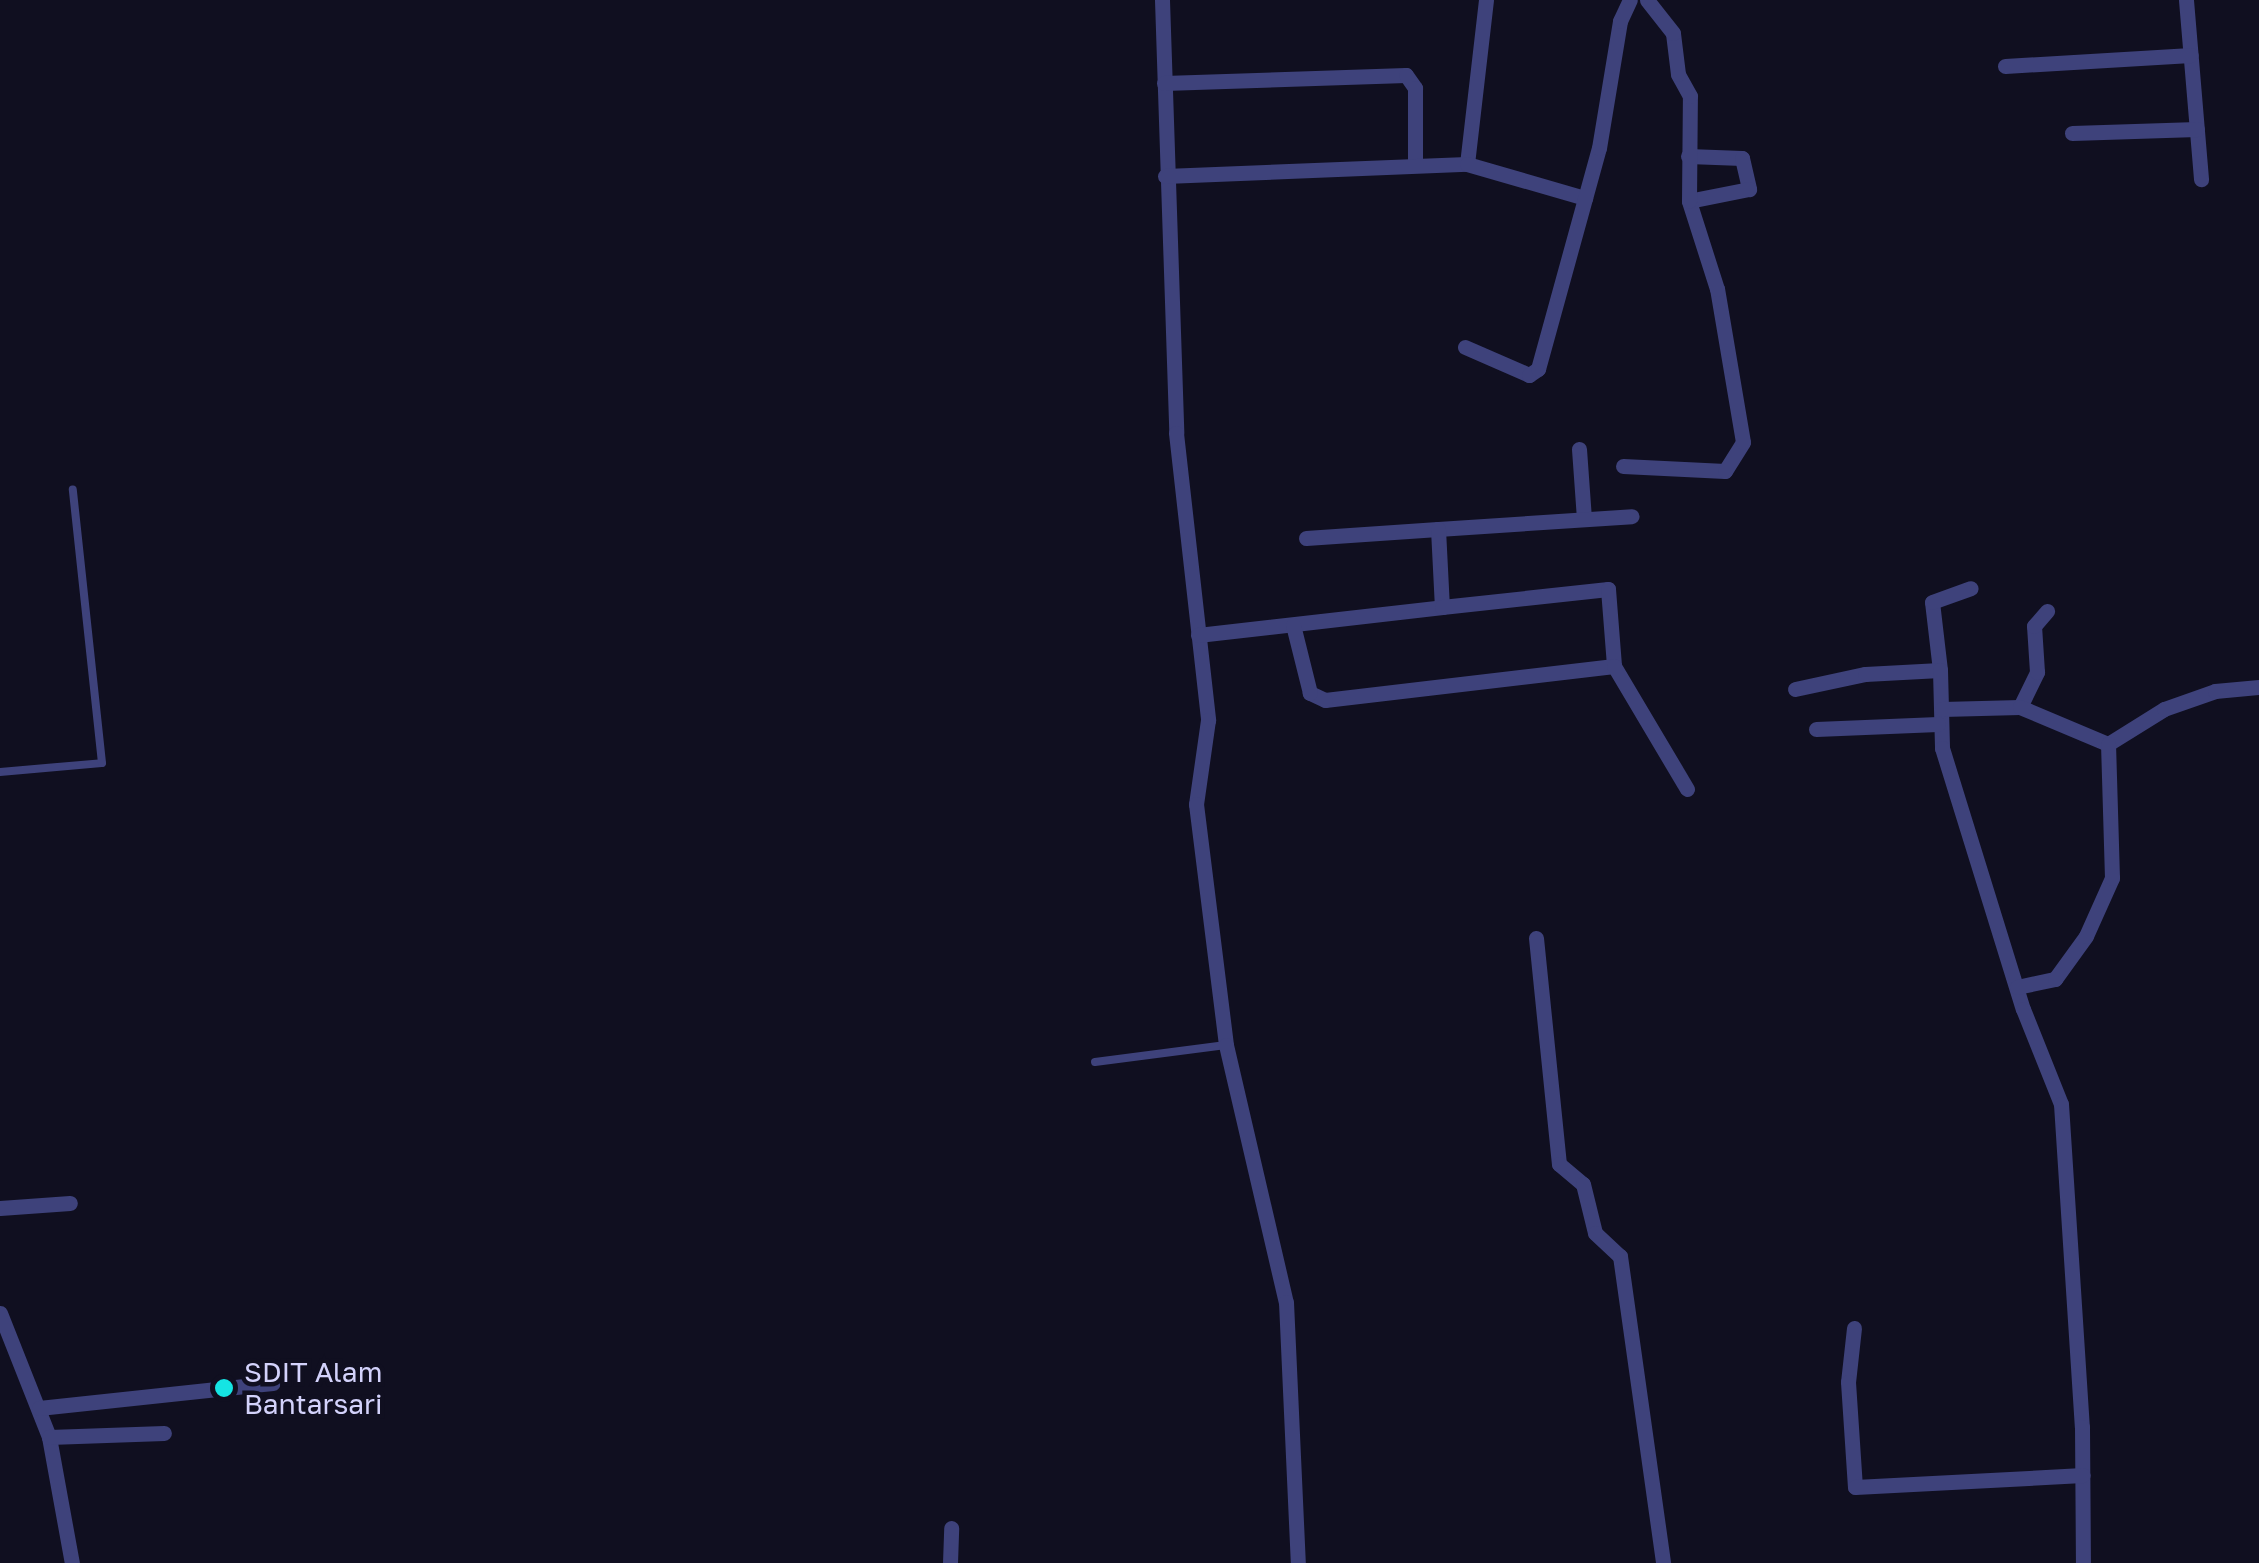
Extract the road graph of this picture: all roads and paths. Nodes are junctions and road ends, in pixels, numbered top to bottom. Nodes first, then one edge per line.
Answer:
1 (1162, 0) edge
2 (1486, 0) edge
3 (1630, 0) edge
4 (1646, 0) edge
5 (2186, 0) edge
6 (2190, 54) junction
7 (2005, 66) dead end
8 (1164, 82) junction
9 (2197, 129) junction
10 (2072, 133) dead end
11 (1688, 156) junction
12 (1467, 164) junction
13 (1415, 165) junction
14 (1165, 176) junction
15 (2202, 179) dead end
16 (1585, 198) junction
17 (1689, 202) junction
18 (1465, 347) dead end
19 (1579, 449) dead end
20 (1623, 466) dead end
21 (74, 490) dead end
22 (1632, 516) dead end
23 (1584, 519) junction
24 (1438, 529) junction
25 (1306, 538) dead end
26 (1970, 588) dead end
27 (1442, 608) junction
28 (2047, 611) dead end
29 (1294, 624) junction
30 (1198, 636) junction
31 (1614, 666) junction
32 (1940, 670) junction
33 (2259, 686) edge
34 (1794, 688) dead end
35 (2020, 707) junction
36 (1940, 717) junction
37 (1816, 728) dead end
38 (2108, 744) junction
39 (0, 772) edge
40 (1687, 788) dead end
41 (1536, 938) dead end
42 (2017, 987) junction
43 (1226, 1045) junction
44 (1094, 1062) dead end
45 (70, 1203) dead end
46 (0, 1208) edge
47 (0, 1313) edge
48 (1854, 1328) dead end
49 (274, 1384) dead end
50 (39, 1408) junction
51 (164, 1433) dead end
52 (49, 1437) junction
53 (2083, 1475) junction
54 (952, 1528) dead end
55 (72, 1563) edge
56 (950, 1563) edge
57 (1298, 1563) edge
58 (1663, 1563) edge
59 (2083, 1563) edge

1 - 8 street
2 - 12 street
3 - 16 street
4 - 11 street
5 - 6 street
6 - 7 street
6 - 9 street
8 - 13 street
8 - 14 street
9 - 10 street
9 - 15 street
11 - 17 street
11 - 17 street
12 - 13 street
12 - 16 street
13 - 14 street
14 - 30 street
16 - 18 street
17 - 20 street
19 - 23 street
21 - 39 lane
22 - 23 street
23 - 24 street
24 - 25 street
24 - 27 street
26 - 32 street
27 - 29 street
27 - 31 street
28 - 35 street
29 - 30 street
29 - 31 street
30 - 43 street
31 - 40 street
32 - 34 street
32 - 36 street
33 - 38 street
35 - 36 street
35 - 38 street
36 - 37 street
36 - 42 street
38 - 42 street
41 - 58 street
42 - 53 street
43 - 44 lane
43 - 57 street
45 - 46 street
47 - 50 street
48 - 53 street
49 - 50 street
50 - 52 street
51 - 52 street
52 - 55 street
53 - 59 street
54 - 56 street

